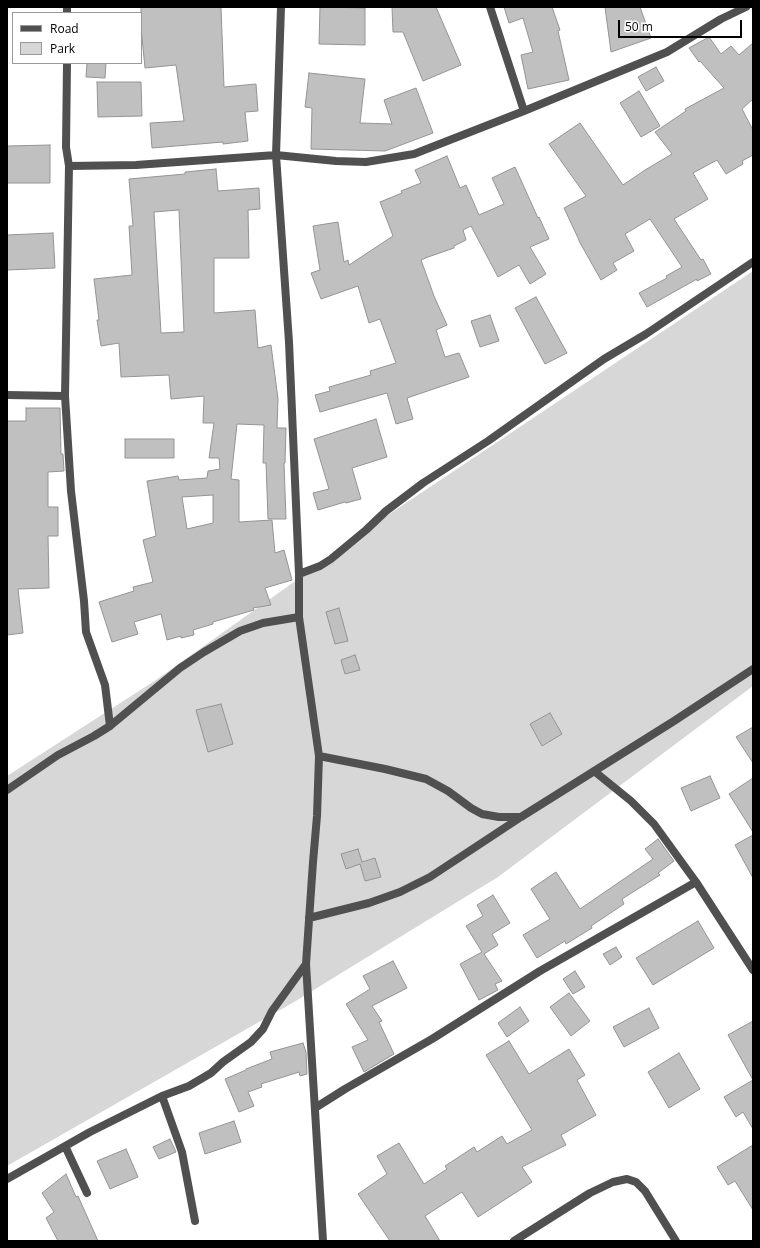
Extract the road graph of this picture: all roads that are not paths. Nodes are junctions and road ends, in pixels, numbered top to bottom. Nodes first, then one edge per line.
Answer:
1 (281, 7) edge
2 (490, 7) edge
3 (746, 7) edge
4 (67, 64) edge
5 (524, 112) junction
6 (276, 155) junction
7 (69, 166) junction
8 (753, 262) edge
9 (7, 395) edge
10 (65, 396) junction
11 (299, 574) junction
12 (299, 617) junction
13 (753, 669) edge
14 (110, 726) junction
15 (319, 756) junction
16 (594, 771) junction
17 (7, 790) edge
18 (521, 817) junction
19 (696, 882) junction
20 (309, 918) junction
21 (306, 964) junction
22 (753, 970) edge
23 (162, 1096) junction
24 (315, 1108) junction
25 (64, 1146) junction
26 (7, 1179) edge
27 (87, 1193) dead end
28 (195, 1221) dead end
29 (323, 1241) edge
30 (514, 1241) edge
31 (676, 1241) edge

1 - 6 street
2 - 5 street
3 - 5 street
4 - 7 street
5 - 6 street
6 - 7 street
6 - 11 street
7 - 10 street
8 - 11 street
9 - 10 street
10 - 14 street
11 - 12 street
12 - 14 street
12 - 15 street
13 - 16 street
14 - 17 street
15 - 18 street
15 - 20 street
16 - 18 street
16 - 19 street
18 - 20 street
19 - 22 street
19 - 24 street
20 - 21 street
21 - 23 street
21 - 24 street
23 - 25 street
23 - 28 street
24 - 29 street
25 - 26 street
25 - 27 street
30 - 31 street

